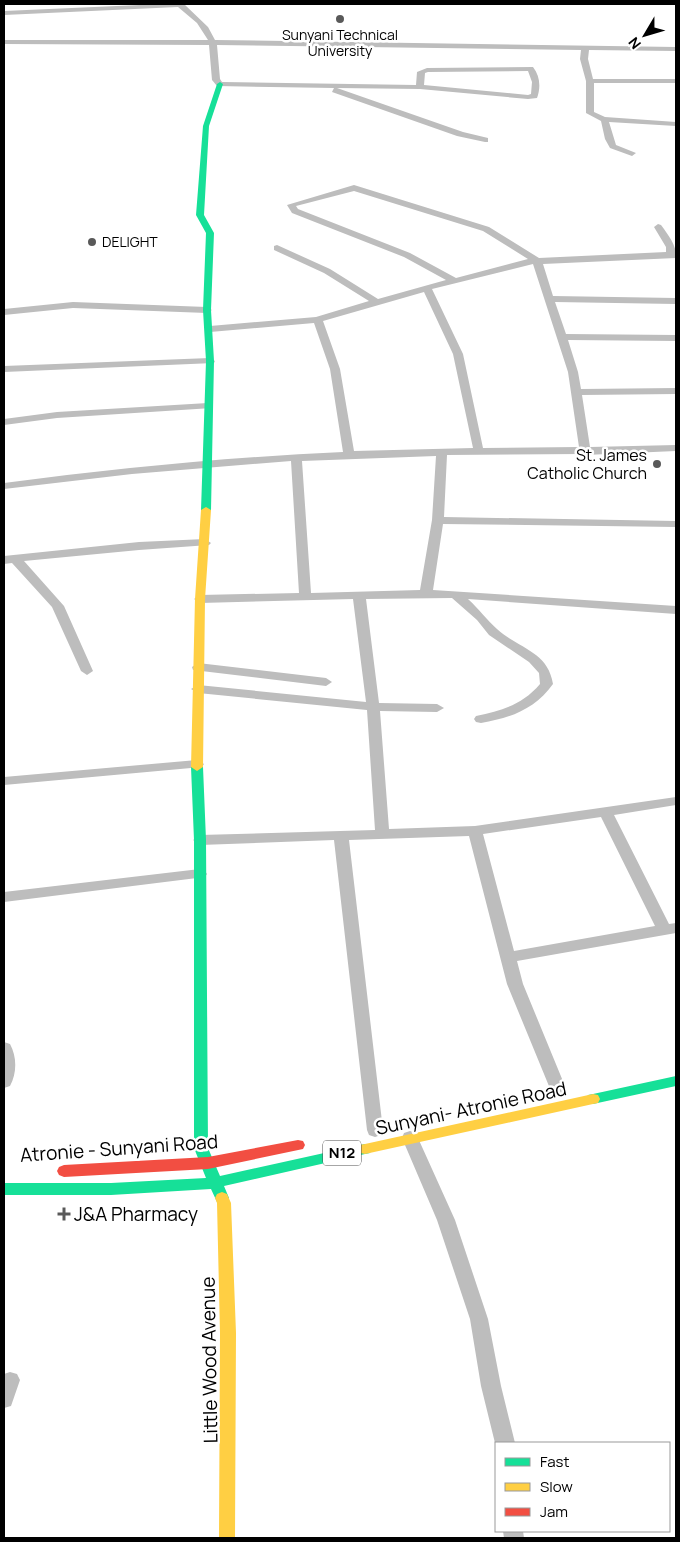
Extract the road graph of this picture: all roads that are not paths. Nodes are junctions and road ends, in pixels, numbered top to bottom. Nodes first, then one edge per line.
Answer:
1 (180, 5) edge
2 (4, 13) edge
3 (4, 42) edge
4 (214, 43) junction
5 (585, 48) junction
6 (676, 49) edge
7 (590, 80) junction
8 (676, 81) edge
9 (220, 84) junction
10 (325, 86) junction
11 (420, 87) junction
12 (602, 119) junction
13 (676, 124) edge
14 (485, 140) dead end
15 (632, 153) dead end
16 (676, 230) edge
17 (277, 248) dead end
18 (673, 255) edge
19 (537, 261) junction
20 (455, 281) junction
21 (427, 288) junction
22 (550, 299) junction
23 (676, 301) edge
24 (377, 302) junction
25 (207, 310) junction
26 (4, 312) edge
27 (317, 320) junction
28 (210, 329) junction
29 (562, 338) junction
30 (676, 338) edge
31 (210, 361) junction
32 (4, 369) edge
33 (676, 391) edge
34 (576, 392) junction
35 (208, 406) junction
36 (4, 422) edge
37 (676, 448) edge
38 (585, 452) junction
39 (442, 453) junction
40 (479, 453) junction
41 (349, 455) junction
42 (296, 457) junction
43 (208, 462) junction
44 (4, 486) edge
45 (438, 520) junction
46 (676, 524) edge
47 (205, 543) junction
48 (9, 560) edge
49 (426, 594) junction
50 (454, 594) junction
51 (359, 596) junction
52 (305, 597) junction
53 (200, 599) junction
54 (676, 610) edge
55 (198, 667) junction
56 (87, 672) dead end
57 (326, 682) dead end
58 (198, 689) junction
59 (373, 707) junction
60 (437, 708) dead end
61 (481, 719) dead end
62 (197, 764) junction
63 (4, 781) edge
64 (676, 801) edge
65 (606, 812) junction
66 (475, 831) junction
67 (382, 834) junction
68 (341, 836) junction
69 (200, 840) junction
70 (200, 874) junction
71 (4, 897) edge
72 (670, 929) edge
73 (508, 957) junction
74 (4, 1048) edge
75 (676, 1081) edge
76 (4, 1082) edge
77 (559, 1091) dead end
78 (375, 1130) dead end
79 (410, 1138) junction
80 (310, 1143) dead end
81 (208, 1163) junction
82 (53, 1172) dead end
83 (214, 1183) junction
84 (4, 1189) edge
85 (10, 1380) dead end
86 (4, 1400) edge
87 (506, 1442) edge
88 (227, 1538) edge

1 - 2 street
1 - 4 street
3 - 4 street
4 - 5 street
4 - 9 street
5 - 6 street
5 - 7 street
7 - 8 street
7 - 12 street
9 - 10 street
9 - 25 main road, Little Wood Avenue
10 - 11 street
10 - 14 street
11 - 11 street
12 - 13 street
12 - 15 street
16 - 18 street
17 - 24 street
18 - 19 street
19 - 20 street
19 - 20 street
19 - 22 street
20 - 21 street
21 - 24 street
21 - 40 street
22 - 23 street
22 - 29 street
24 - 27 street
25 - 26 street
25 - 28 main road, Little Wood Avenue
27 - 28 street
27 - 41 street
28 - 31 main road, Little Wood Avenue
29 - 30 street
29 - 34 street
31 - 32 street
31 - 35 main road, Little Wood Avenue
33 - 34 street
34 - 38 street
35 - 36 street
35 - 43 main road, Little Wood Avenue
37 - 38 street
38 - 40 street
39 - 40 street
39 - 41 street
39 - 45 street
41 - 42 street
42 - 43 street
42 - 52 street
43 - 44 street
43 - 47 main road, Little Wood Avenue
45 - 46 street
45 - 49 street
47 - 48 street
47 - 53 main road, Little Wood Avenue
48 - 56 street
49 - 50 street
49 - 51 street
50 - 54 street
50 - 61 street
51 - 52 street
51 - 59 street
52 - 53 street
53 - 55 main road, Little Wood Avenue
55 - 57 street
55 - 58 main road, Little Wood Avenue
58 - 59 street
58 - 62 main road, Little Wood Avenue
59 - 60 street
59 - 67 street
62 - 63 street
62 - 69 main road, Little Wood Avenue
64 - 65 street
65 - 66 street
65 - 72 street
66 - 67 street
66 - 73 street
67 - 68 street
68 - 69 street
68 - 78 street
69 - 70 main road, Little Wood Avenue
70 - 71 street
70 - 81 main road, Little Wood Avenue
72 - 73 street
73 - 77 street
74 - 76 street
75 - 79 main road, Sunyani- Atronie Road / N12
79 - 83 main road, Sunyani- Atronie Road / N12
79 - 87 street
80 - 81 main road, Atronie - Sunyani Road / N12
81 - 82 main road, Atronie - Sunyani Road / N12
81 - 83 main road, Little Wood Avenue
83 - 84 main road, Sunyani- Atronie Road / N12
83 - 88 main road, Little Wood Avenue
85 - 86 street

